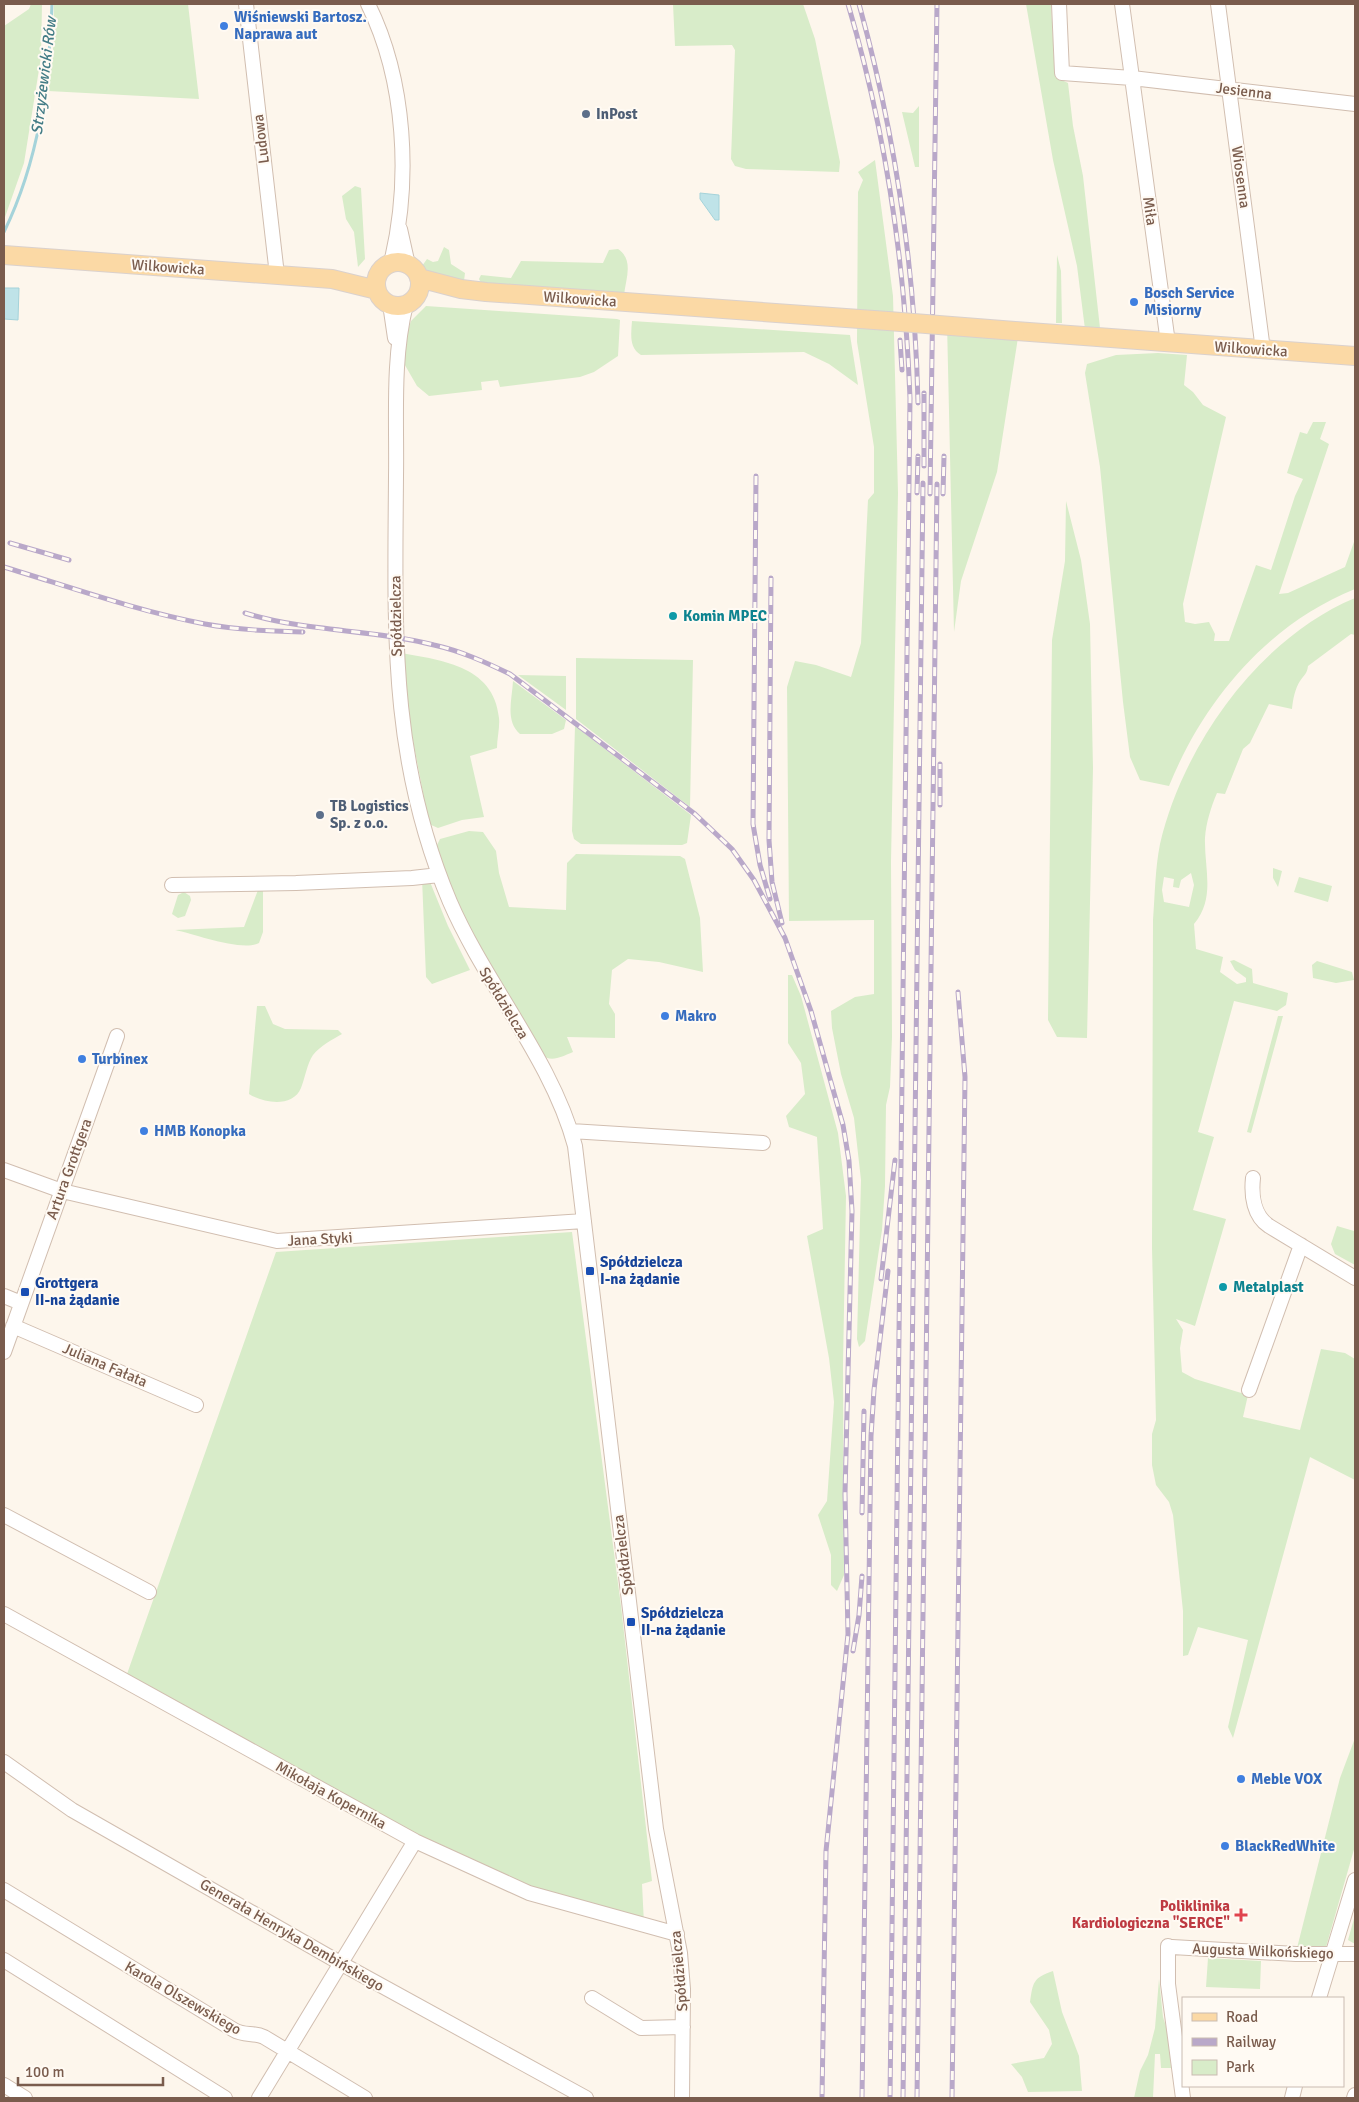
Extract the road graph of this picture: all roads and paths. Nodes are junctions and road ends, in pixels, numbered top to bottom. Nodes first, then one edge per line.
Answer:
1 (246, 4) edge
2 (368, 4) edge
3 (1059, 4) edge
4 (1122, 4) edge
5 (1218, 4) edge
6 (1132, 78) junction
7 (1229, 90) junction
8 (1355, 104) edge
9 (4, 255) edge
10 (388, 273) junction
11 (277, 275) junction
12 (408, 295) junction
13 (1168, 343) junction
14 (1263, 350) junction
15 (1355, 356) edge
16 (439, 875) junction
17 (172, 885) dead end
18 (117, 1036) dead end
19 (571, 1130) junction
20 (763, 1142) dead end
21 (4, 1170) edge
22 (1253, 1178) dead end
23 (62, 1191) junction
24 (584, 1221) junction
25 (1301, 1245) junction
26 (1355, 1278) edge
27 (4, 1296) edge
28 (22, 1303) junction
29 (13, 1326) junction
30 (4, 1350) edge
31 (1249, 1390) dead end
32 (196, 1405) dead end
33 (4, 1515) edge
34 (149, 1592) dead end
35 (4, 1614) edge
36 (4, 1762) edge
37 (415, 1841) junction
38 (1355, 1880) edge
39 (4, 1890) edge
40 (677, 1934) junction
41 (1333, 1954) junction
42 (1355, 1954) edge
43 (4, 1960) edge
44 (342, 1964) junction
45 (1319, 1997) edge
46 (592, 1998) dead end
47 (683, 2027) junction
48 (288, 2052) junction
49 (4, 2085) edge
50 (25, 2098) edge
51 (225, 2098) edge
52 (259, 2098) edge
53 (365, 2098) edge
54 (586, 2098) edge
55 (682, 2098) edge
56 (1183, 2098) edge

1 - 11 street, Ludowa
2 - 10 street
3 - 6 street
4 - 6 street, Miła
5 - 7 street, Wiosenna
6 - 7 street, Jesienna
6 - 13 street, Miła
7 - 8 street, Jesienna
7 - 14 street, Wiosenna
9 - 11 main road, Wilkowicka
10 - 11 main road, Wilkowicka
10 - 12 main road
10 - 12 main road
12 - 13 main road, Wilkowicka, bridge
12 - 16 street, Spółdzielcza
13 - 14 main road, Wilkowicka
14 - 15 main road, Wilkowicka
16 - 17 street
16 - 19 street, Spółdzielcza
18 - 23 street, Artura Grottgera
19 - 20 street
19 - 24 street, Spółdzielcza
21 - 23 street, Jana Styki
22 - 25 street
23 - 24 street, Jana Styki
23 - 28 street, Artura Grottgera
24 - 40 street, Spółdzielcza
25 - 26 street
25 - 31 street
27 - 28 street
28 - 29 street, Artura Grottgera
29 - 30 street, Artura Grottgera
29 - 32 street, Juliana Fałata
33 - 34 street
35 - 37 street, Mikołaja Kopernika
36 - 44 street, Generała Henryka Dembińskiego
37 - 40 street, Mikołaja Kopernika
37 - 44 street
38 - 41 street
39 - 48 street, Karola Olszewskiego
40 - 47 street, Spółdzielcza
41 - 42 street, Augusta Wilkońskiego
41 - 45 street
41 - 56 street, Augusta Wilkońskiego
43 - 51 street
44 - 48 street
44 - 54 street, Generała Henryka Dembińskiego
46 - 47 street
47 - 55 street, Spółdzielcza
48 - 52 street
48 - 53 street, Karola Olszewskiego
49 - 50 street

